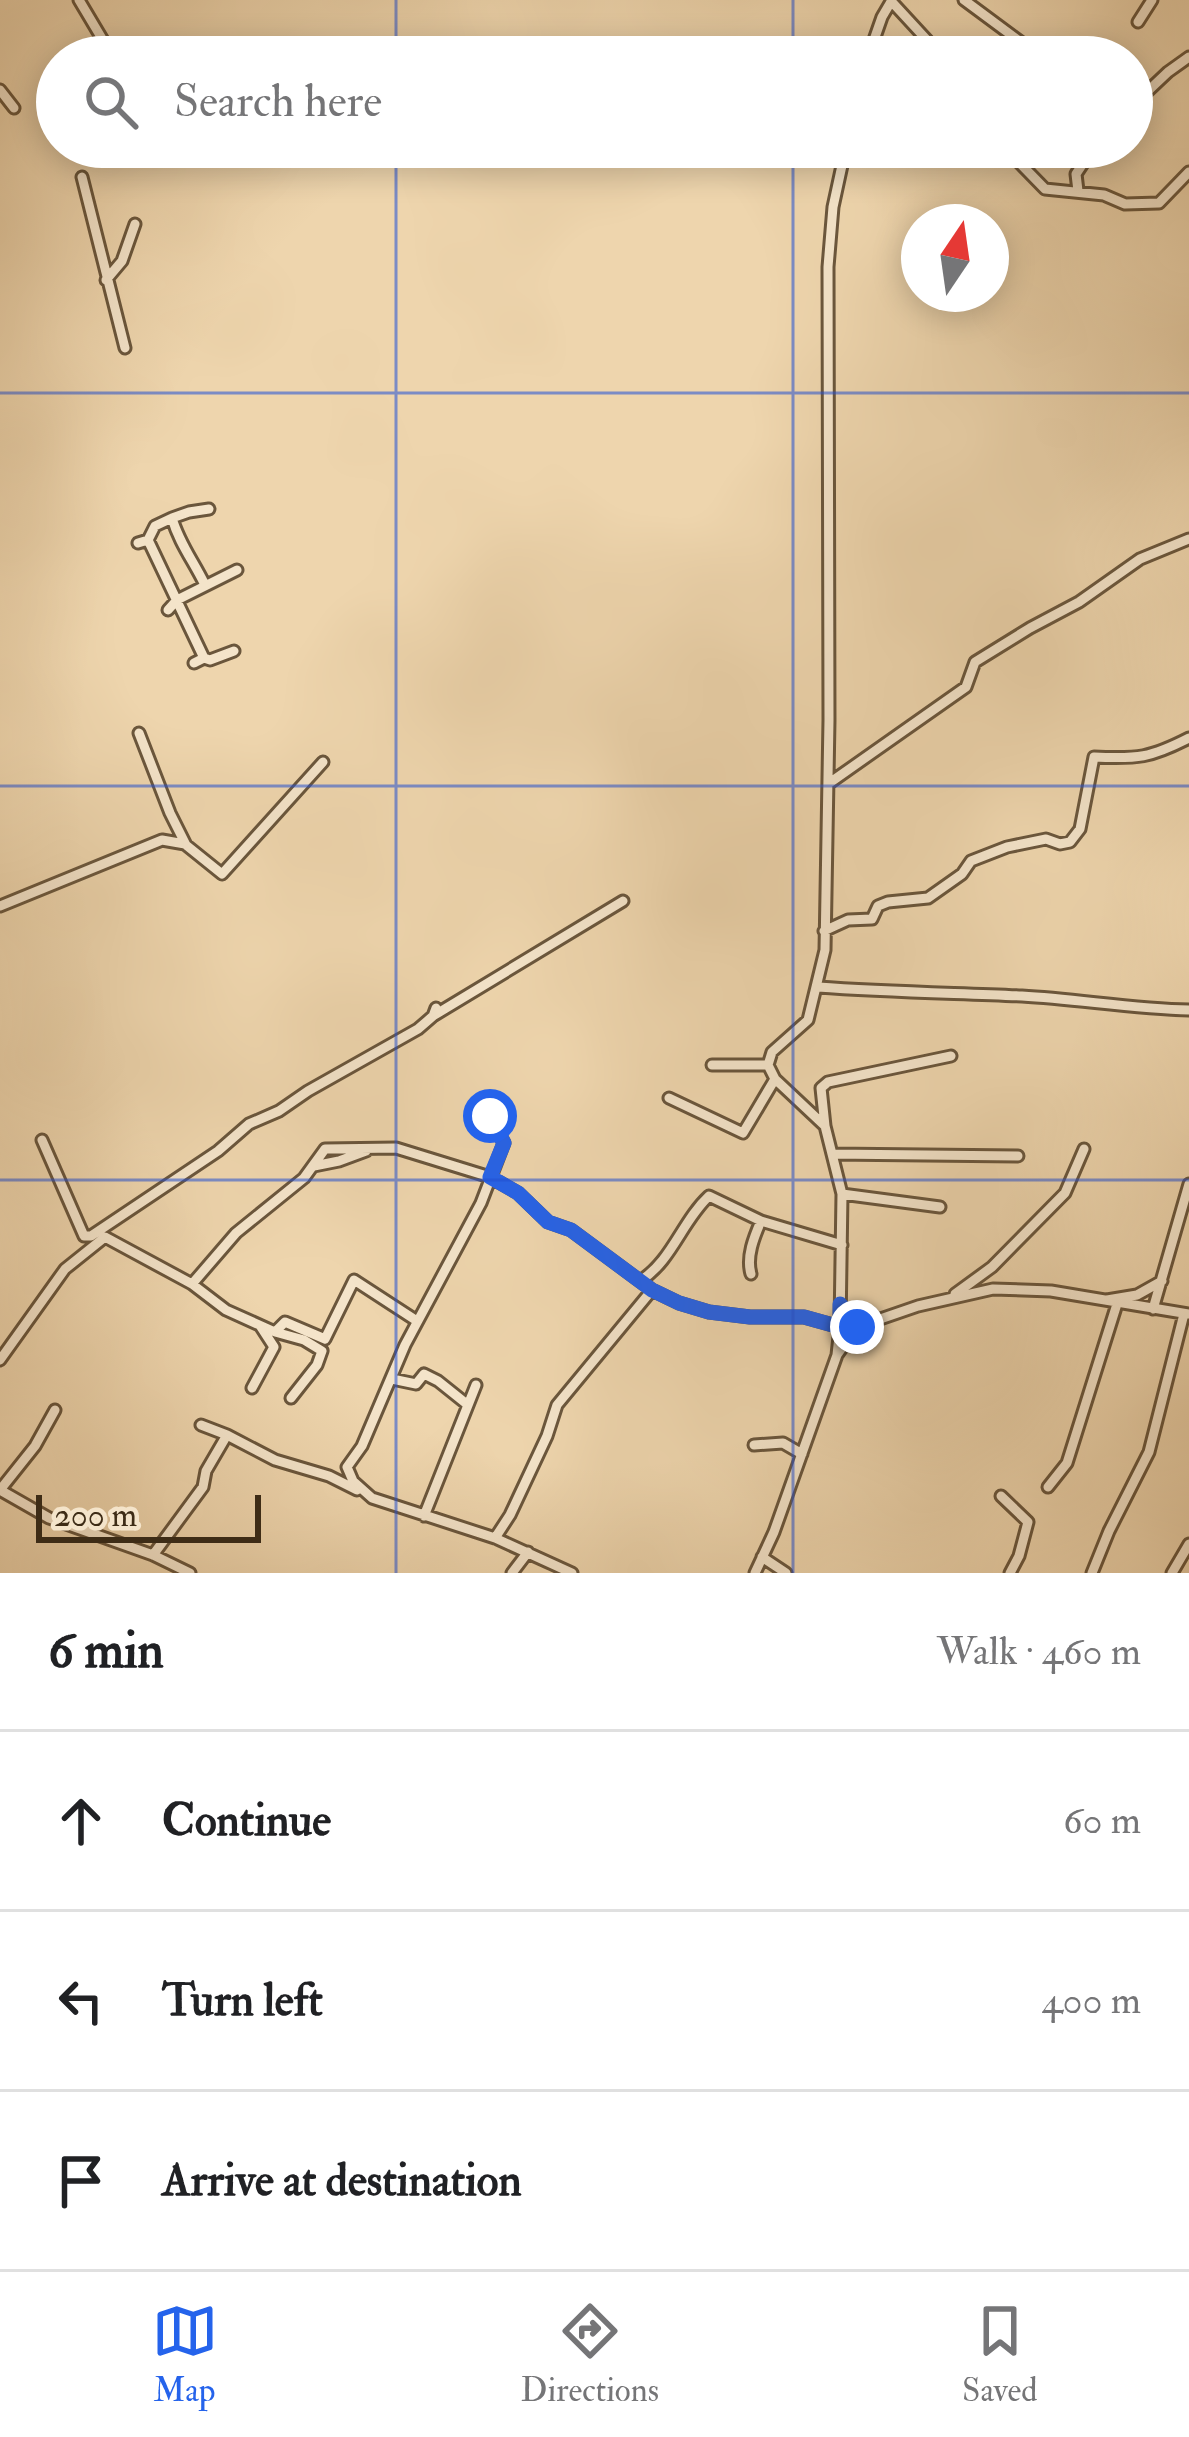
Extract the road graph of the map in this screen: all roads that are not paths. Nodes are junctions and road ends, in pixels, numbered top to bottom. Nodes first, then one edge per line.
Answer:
1 (80, 0) edge
2 (964, 0) edge
3 (1152, 0) edge
4 (889, 2) edge
5 (1138, 22) dead end
6 (101, 36) edge
7 (876, 36) edge
8 (923, 36) edge
9 (1013, 36) edge
10 (1189, 57) edge
11 (1153, 85) edge
12 (0, 90) edge
13 (14, 108) dead end
14 (841, 168) edge
15 (1024, 168) edge
16 (1080, 168) edge
17 (1189, 172) edge
18 (82, 177) dead end
19 (1078, 191) junction
20 (135, 224) dead end
21 (106, 280) junction
22 (125, 348) dead end
23 (209, 509) dead end
24 (172, 518) junction
25 (1189, 539) edge
26 (237, 570) dead end
27 (206, 585) junction
28 (177, 600) junction
29 (168, 610) dead end
30 (234, 651) dead end
31 (139, 733) dead end
32 (1189, 738) edge
33 (323, 762) dead end
34 (828, 784) junction
35 (170, 813) junction
36 (162, 840) junction
37 (186, 844) junction
38 (623, 901) dead end
39 (0, 906) edge
40 (824, 931) junction
41 (818, 987) junction
42 (1189, 1010) edge
43 (951, 1057) dead end
44 (712, 1065) dead end
45 (768, 1065) junction
46 (775, 1079) junction
47 (669, 1098) dead end
48 (490, 1116) dead end
49 (825, 1126) junction
50 (42, 1140) dead end
51 (1084, 1148) dead end
52 (832, 1154) junction
53 (1018, 1156) dead end
54 (490, 1177) junction
55 (1189, 1184) edge
56 (842, 1194) junction
57 (940, 1208) dead end
58 (761, 1222) junction
59 (842, 1245) junction
60 (752, 1274) dead end
61 (640, 1281) junction
62 (1162, 1281) junction
63 (192, 1284) junction
64 (652, 1290) junction
65 (950, 1298) junction
66 (1102, 1300) junction
67 (840, 1304) junction
68 (1117, 1304) junction
69 (1153, 1309) junction
70 (1186, 1314) edge
71 (417, 1321) junction
72 (261, 1327) junction
73 (840, 1327) junction
74 (857, 1327) junction
75 (275, 1332) junction
76 (837, 1354) junction
77 (0, 1360) edge
78 (392, 1379) junction
79 (476, 1385) dead end
80 (252, 1388) dead end
81 (291, 1398) dead end
82 (468, 1405) junction
83 (55, 1410) dead end
84 (201, 1425) dead end
85 (227, 1435) junction
86 (754, 1444) dead end
87 (802, 1454) junction
88 (1048, 1487) dead end
89 (1001, 1496) dead end
90 (372, 1498) junction
91 (424, 1516) junction
92 (495, 1538) junction
93 (1189, 1544) edge
94 (528, 1552) junction
95 (153, 1556) junction
96 (762, 1557) junction
97 (190, 1573) edge
98 (512, 1573) edge
99 (572, 1573) edge
100 (755, 1573) edge
101 (786, 1573) edge
102 (1010, 1573) edge
103 (1092, 1573) edge
104 (1172, 1573) edge

1 - 6 street
2 - 9 street
3 - 5 street
4 - 7 street
4 - 8 street
10 - 11 street
12 - 13 street
14 - 34 street
15 - 19 street
16 - 19 street
17 - 19 street
18 - 21 street
20 - 21 street
21 - 22 street
23 - 24 street
24 - 27 street
24 - 28 street
25 - 34 street
26 - 27 street
27 - 28 street
28 - 29 street
28 - 30 street
31 - 35 street
32 - 40 street
33 - 37 street
34 - 40 street
35 - 36 street
35 - 37 street
36 - 37 street
36 - 39 street
38 - 50 street
40 - 41 street
41 - 42 street
41 - 45 street
43 - 49 street
44 - 45 street
45 - 46 street
46 - 47 street
46 - 49 street
48 - 54 street
49 - 52 street
51 - 65 street
52 - 53 street
52 - 56 street
54 - 61 street
54 - 63 street
54 - 71 street
55 - 62 street
56 - 57 street
56 - 59 street
58 - 59 street
58 - 60 street
58 - 61 street
59 - 67 street
61 - 64 street
62 - 66 street
62 - 69 street
63 - 72 street
63 - 77 street
64 - 73 street
64 - 92 street
65 - 66 street
65 - 74 street
66 - 68 street
67 - 73 street
67 - 74 street
68 - 69 street
68 - 88 street
69 - 70 street
70 - 103 street
71 - 75 street
71 - 78 street
72 - 75 street
72 - 80 street
73 - 76 street
74 - 76 street
75 - 81 street
76 - 87 street
78 - 82 street
78 - 90 street
79 - 82 street
82 - 91 street
83 - 95 street
84 - 85 street
85 - 90 street
85 - 95 street
86 - 87 street
87 - 96 street
89 - 102 street
90 - 91 street
91 - 92 street
92 - 94 street
93 - 104 street
94 - 98 street
94 - 99 street
95 - 97 street
96 - 100 street
96 - 101 street

